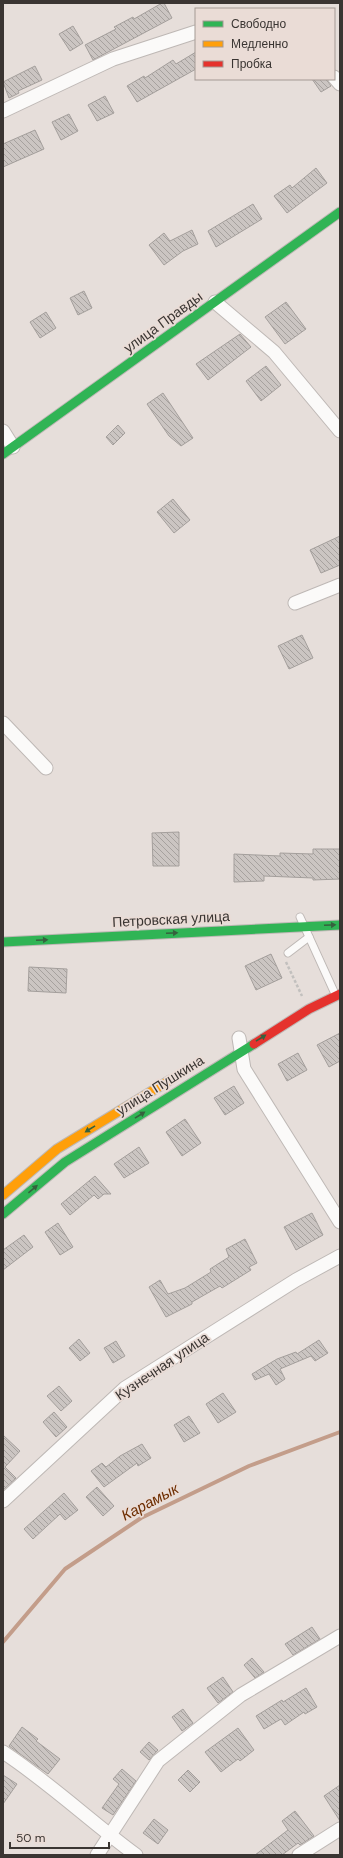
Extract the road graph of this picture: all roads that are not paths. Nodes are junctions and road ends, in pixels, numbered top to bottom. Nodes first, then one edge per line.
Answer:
1 (195, 32) edge
2 (3, 111) edge
3 (340, 212) edge
4 (215, 302) junction
5 (3, 431) edge
6 (340, 431) edge
7 (8, 451) edge
8 (340, 585) edge
9 (295, 603) dead end
10 (3, 723) edge
11 (46, 768) dead end
12 (313, 916) dead end
13 (296, 917) joint
14 (340, 925) edge
15 (304, 926) junction
16 (309, 937) junction
17 (3, 942) edge
18 (288, 953) dead end
19 (340, 981) edge
20 (328, 987) junction
21 (338, 995) edge
22 (239, 1041) junction
23 (178, 1075) dead end
24 (3, 1195) edge
25 (3, 1214) edge
26 (340, 1222) edge
27 (340, 1256) edge
28 (3, 1501) edge
29 (340, 1636) edge
30 (3, 1752) edge
31 (340, 1829) edge
32 (109, 1836) junction
33 (97, 1855) edge
34 (136, 1855) edge
35 (299, 1855) edge

1 - 2 street
3 - 4 street, улица Правды
4 - 6 street
4 - 7 street, улица Правды
5 - 7 street
8 - 9 street
10 - 11 street
12 - 13 street
13 - 15 lane
15 -> 14 street, Петровская улица
15 - 16 lane
17 -> 15 street, Петровская улица
16 - 18 lane
16 - 20 lane
19 - 20 street
20 - 21 lane
22 -> 21 street, улица Пушкина
25 -> 22 street, улица Пушкина
22 - 26 street
23 -> 24 street, улица Пушкина
27 - 28 street, Кузнечная улица
29 - 32 street
30 - 32 street
31 - 35 street
32 - 33 street
32 - 34 street

